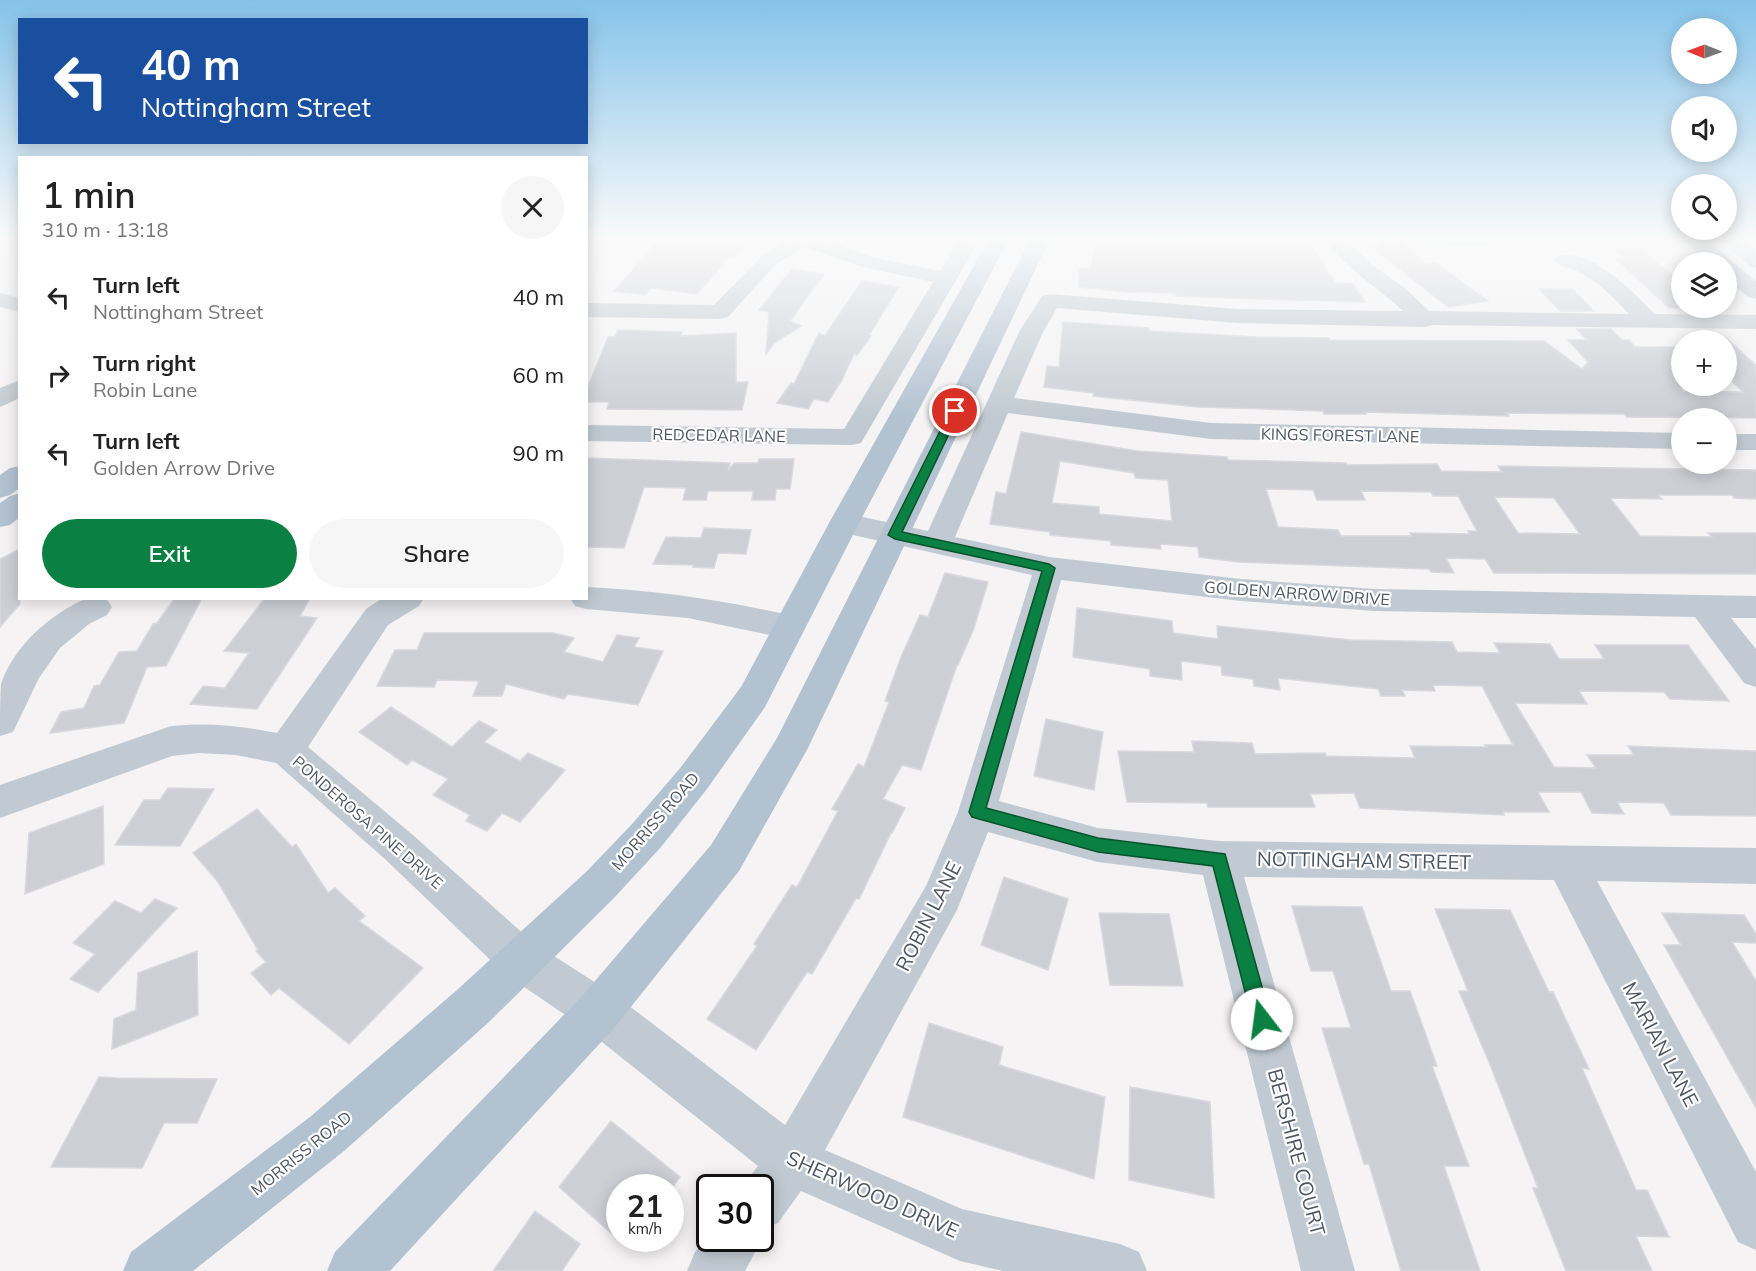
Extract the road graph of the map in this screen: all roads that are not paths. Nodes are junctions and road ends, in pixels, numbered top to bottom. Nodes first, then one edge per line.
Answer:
1 (733, 298) edge
2 (933, 298) edge
3 (967, 298) edge
4 (1011, 298) edge
5 (1403, 298) edge
6 (1625, 298) edge
7 (0, 300) edge
8 (18, 304) edge
9 (588, 310) edge
10 (1425, 320) junction
11 (1650, 322) junction
12 (1747, 322) edge
13 (1756, 338) edge
14 (18, 388) edge
15 (0, 399) edge
16 (1000, 404) junction
17 (588, 433) edge
18 (1671, 441) edge
19 (1737, 442) edge
20 (1756, 442) edge
21 (18, 476) edge
22 (0, 489) edge
23 (18, 504) edge
24 (0, 518) edge
25 (844, 523) junction
26 (895, 535) junction
27 (936, 544) junction
28 (1049, 568) junction
29 (588, 598) edge
30 (405, 600) edge
31 (96, 607) dead end
32 (1705, 607) junction
33 (1756, 607) edge
34 (789, 627) junction
35 (1756, 674) edge
36 (0, 722) edge
37 (286, 750) junction
38 (0, 802) edge
39 (977, 812) junction
40 (1219, 859) junction
41 (1566, 864) junction
42 (1756, 866) edge
43 (520, 958) junction
44 (599, 1011) junction
45 (792, 1161) junction
46 (774, 1186) edge
47 (1756, 1224) edge
48 (727, 1252) edge
49 (150, 1271) edge
50 (354, 1271) edge
51 (714, 1271) edge
52 (1120, 1271) edge
53 (1328, 1271) edge

1 - 9 street
2 - 17 street, REDCEDAR LANE
3 - 25 main road, MORRISS ROAD
4 - 26 main road
5 - 10 street
6 - 11 street
7 - 8 street
10 - 11 street
10 - 16 street
11 - 12 street
12 - 13 street
14 - 15 street
16 - 18 street, KINGS FOREST LANE
16 - 27 street
19 - 20 street
21 - 22 main road
23 - 24 main road
25 - 26 street, GOLDEN ARROW DRIVE
25 - 34 main road, MORRISS ROAD
26 - 27 street, GOLDEN ARROW DRIVE
26 - 44 main road
27 - 28 street, GOLDEN ARROW DRIVE
28 - 32 street, GOLDEN ARROW DRIVE
28 - 39 street, ROBIN LANE
29 - 34 street
30 - 37 street
31 - 36 street
32 - 33 street, GOLDEN ARROW DRIVE
32 - 35 street
34 - 43 main road, MORRISS ROAD
37 - 38 street, PONDEROSA PINE DRIVE
37 - 43 street, PONDEROSA PINE DRIVE
39 - 40 street, NOTTINGHAM STREET
39 - 45 street, ROBIN LANE
40 - 41 street, NOTTINGHAM STREET
40 - 53 street, BERSHIRE COURT
41 - 42 street, NOTTINGHAM STREET
41 - 47 street, MARIAN LANE
43 - 44 street, PONDEROSA PINE DRIVE
43 - 49 main road, MORRISS ROAD
44 - 45 street, SHERWOOD DRIVE
44 - 50 main road
45 - 46 street, ROBIN LANE
45 - 52 street, SHERWOOD DRIVE
48 - 51 street

